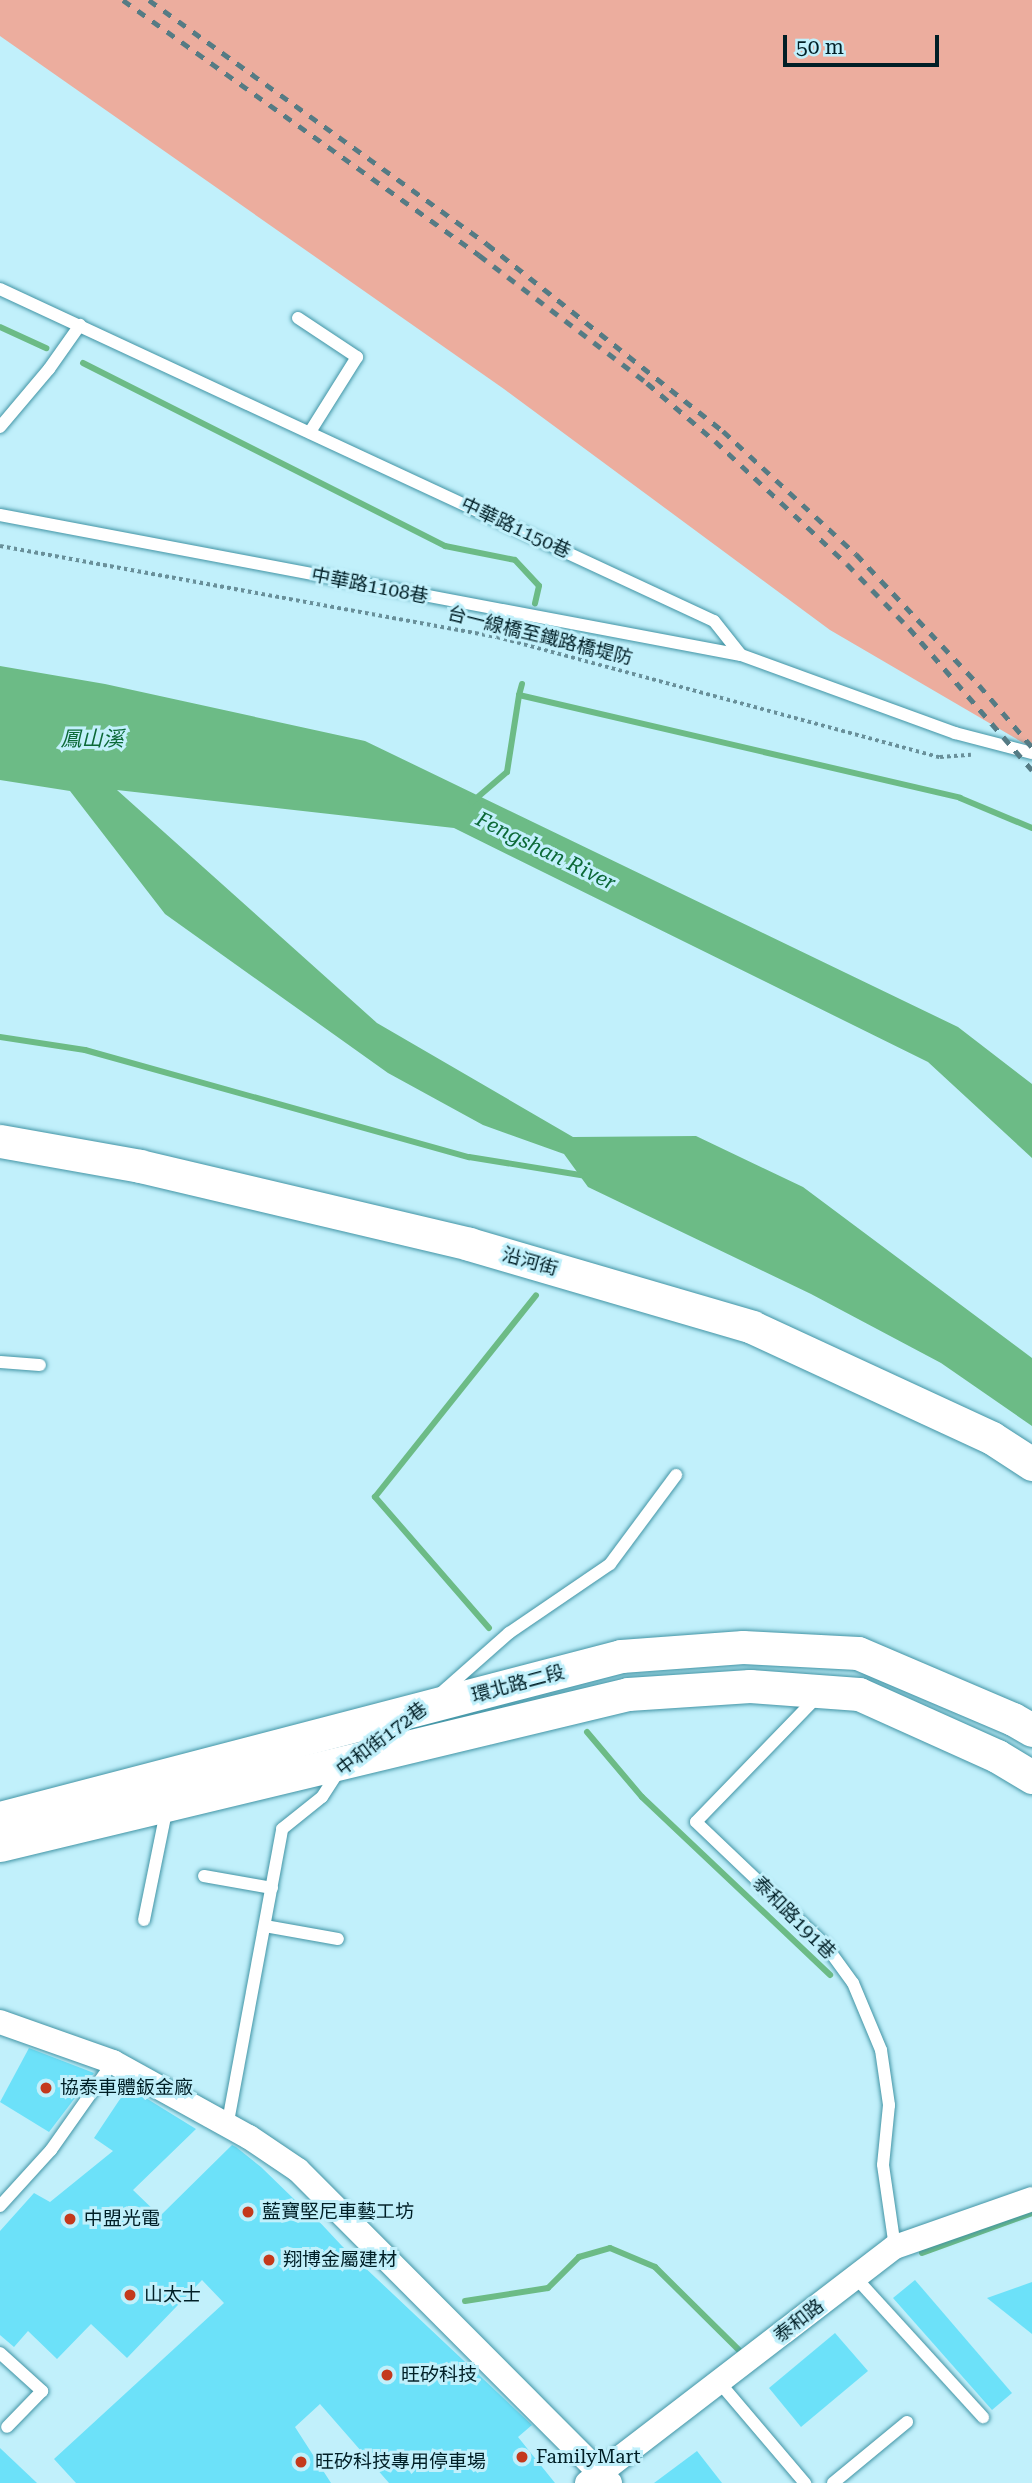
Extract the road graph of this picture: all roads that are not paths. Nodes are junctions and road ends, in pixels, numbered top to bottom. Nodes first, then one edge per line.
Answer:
1 (0, 289) edge
2 (298, 318) dead end
3 (80, 325) junction
4 (0, 427) edge
5 (310, 432) junction
6 (0, 515) edge
7 (741, 655) junction
8 (1032, 753) edge
9 (0, 1141) edge
10 (0, 1362) edge
11 (40, 1365) dead end
12 (1032, 1464) edge
13 (676, 1475) dead end
14 (822, 1692) junction
15 (422, 1710) junction
16 (1032, 1730) edge
17 (387, 1734) dead end
18 (364, 1749) junction
19 (1032, 1777) edge
20 (167, 1803) junction
21 (0, 1818) edge
22 (0, 1844) edge
23 (204, 1876) dead end
24 (272, 1888) junction
25 (144, 1920) dead end
26 (265, 1926) junction
27 (338, 1940) dead end
28 (0, 2022) edge
29 (113, 2063) junction
30 (228, 2127) junction
31 (1032, 2199) edge
32 (0, 2206) edge
33 (895, 2247) junction
34 (855, 2277) junction
35 (0, 2353) edge
36 (719, 2382) junction
37 (983, 2417) dead end
38 (907, 2422) dead end
39 (7, 2427) dead end
40 (600, 2479) edge
41 (805, 2483) edge
42 (833, 2483) edge

1 - 3 lane, 中華路1150巷
2 - 5 lane
3 - 4 lane
3 - 5 lane, 中華路1150巷
5 - 7 lane, 中華路1150巷
6 - 7 lane, 中華路1108巷
7 - 8 lane
9 - 12 street, 沿河街
10 - 11 lane
13 - 15 lane, 中和街172巷
14 - 18 street, 環北路二段
14 - 19 street, 環北路二段
14 - 33 lane, 泰和路191巷
15 - 16 street, 環北路二段
15 - 17 lane, 中和街172巷
15 - 21 street, 環北路二段
18 - 20 street, 環北路二段
18 - 24 lane, 中和街172巷
20 - 22 street, 環北路二段
20 - 25 lane
23 - 24 lane
24 - 26 lane, 中和街172巷
26 - 27 lane
26 - 30 lane, 中和街172巷
28 - 29 street
29 - 30 street
29 - 32 lane
30 - 40 street
31 - 33 street, 泰和路
33 - 34 street, 泰和路
34 - 36 street, 泰和路
34 - 37 lane
35 - 39 lane
36 - 40 street, 泰和路
36 - 41 lane
38 - 42 lane

